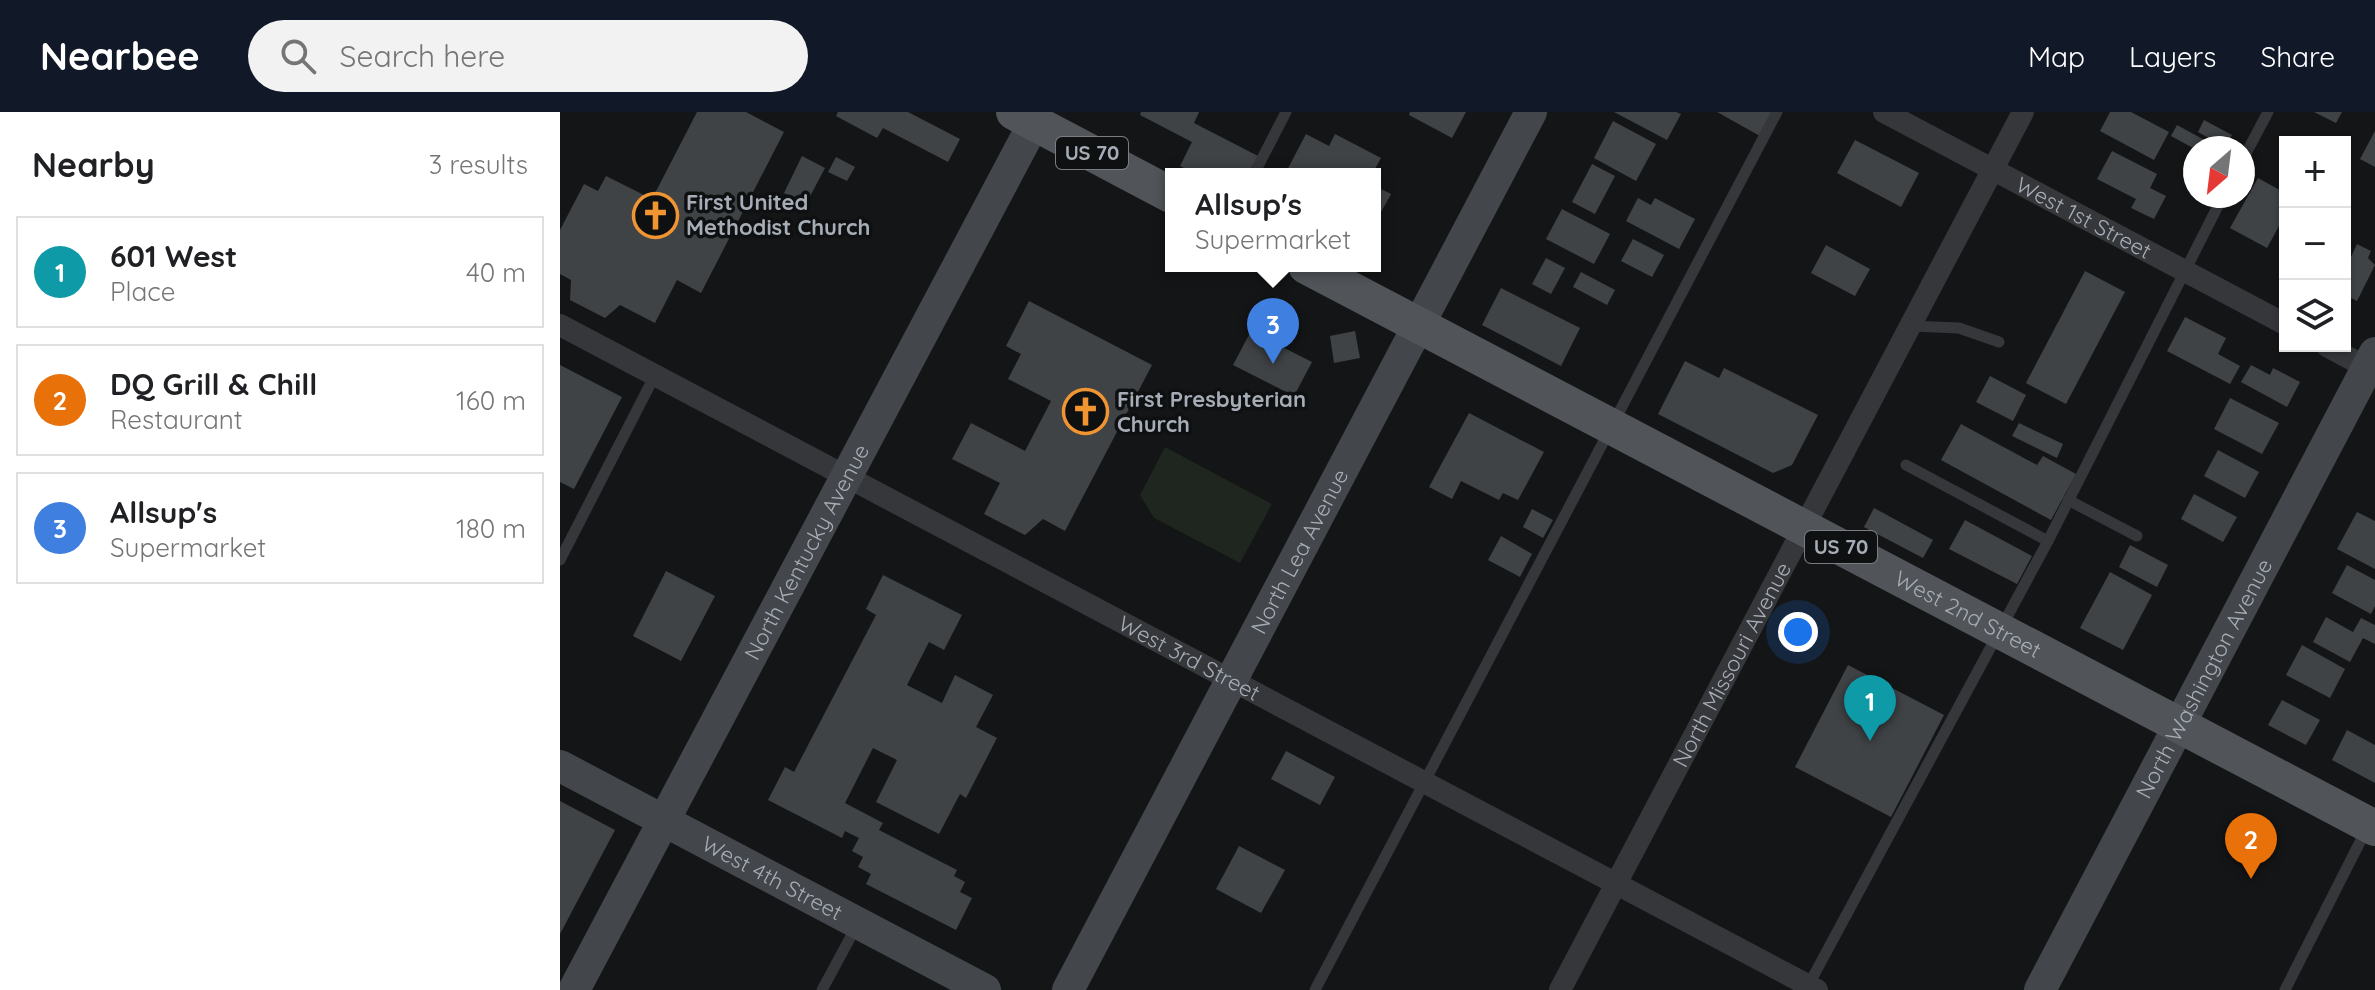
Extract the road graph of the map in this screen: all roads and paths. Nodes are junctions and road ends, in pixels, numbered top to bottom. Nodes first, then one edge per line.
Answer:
1 (1286, 112) edge
2 (1531, 112) edge
3 (1777, 112) edge
4 (1884, 112) edge
5 (2023, 112) edge
6 (2268, 112) edge
7 (1029, 116) edge
8 (2255, 136) edge
9 (1257, 168) edge
10 (1993, 169) junction
11 (1165, 192) edge
12 (2217, 208) edge
13 (2184, 271) junction
14 (1318, 272) edge
15 (2279, 321) edge
16 (560, 325) edge
17 (1420, 325) junction
18 (1910, 326) junction
19 (1999, 342) dead end
20 (2342, 352) edge
21 (2372, 364) edge
22 (655, 375) junction
23 (1611, 427) junction
24 (1906, 465) dead end
25 (847, 475) junction
26 (2068, 500) junction
27 (1804, 527) junction
28 (2137, 536) dead end
29 (2048, 541) junction
30 (560, 560) edge
31 (2000, 630) junction
32 (1233, 680) junction
33 (2179, 724) junction
34 (560, 766) edge
35 (1424, 782) junction
36 (664, 821) junction
37 (2373, 822) edge
38 (1616, 884) junction
39 (858, 923) junction
40 (1811, 988) edge
41 (574, 990) edge
42 (822, 990) edge
43 (985, 990) edge
44 (1068, 990) edge
45 (1315, 990) edge
46 (1560, 990) edge
47 (2040, 990) edge
48 (2285, 990) edge

1 - 9 lane
2 - 17 street, North Lea Avenue
3 - 23 lane
4 - 10 street, West 1st Street
5 - 10 street, North Missouri Avenue
6 - 8 lane
7 - 11 main road, US 70
7 - 25 street, North Kentucky Avenue
10 - 13 street, West 1st Street
10 - 18 street, North Missouri Avenue
12 - 13 lane
13 - 15 street, West 1st Street
13 - 26 lane
14 - 17 main road, West 2nd Street / US 70
16 - 22 street, West 3rd Street
17 - 23 main road, West 2nd Street / US 70
17 - 32 street, North Lea Avenue
18 - 19 lane
18 - 27 street, North Missouri Avenue
20 - 21 street
21 - 33 street, North Washington Avenue
22 - 25 street, West 3rd Street
22 - 30 lane
23 - 27 main road, West 2nd Street / US 70
23 - 35 lane
24 - 29 lane
25 - 32 street, West 3rd Street
25 - 36 street, North Kentucky Avenue
26 - 28 lane
26 - 29 lane
27 - 31 main road, West 2nd Street / US 70
27 - 38 street, North Missouri Avenue
29 - 31 lane
31 - 33 main road, West 2nd Street / US 70
31 - 40 lane
32 - 35 street, West 3rd Street
32 - 44 street, North Lea Avenue
33 - 37 main road, West 2nd Street / US 70
33 - 47 street, North Washington Avenue
34 - 36 street, West 4th Street
35 - 38 street, West 3rd Street
35 - 45 lane
36 - 39 street, West 4th Street
36 - 41 street, North Kentucky Avenue
37 - 48 lane
38 - 40 street, West 3rd Street
38 - 46 street, North Missouri Avenue
39 - 42 lane
39 - 43 street, West 4th Street

